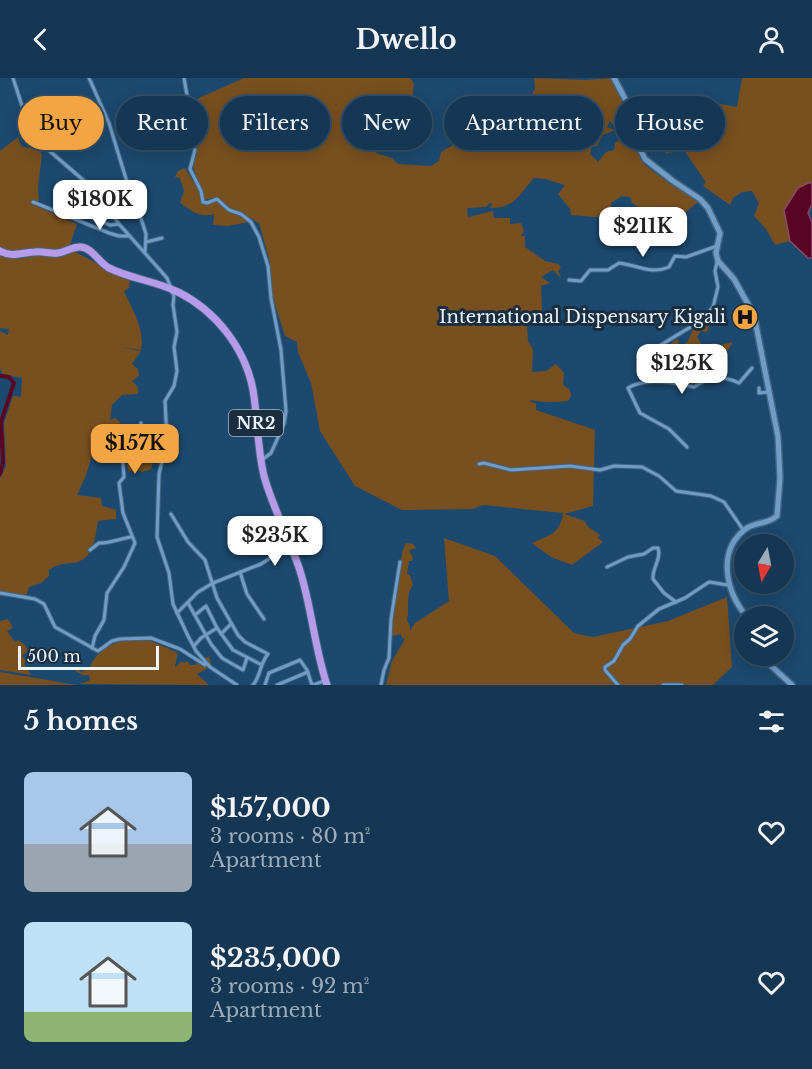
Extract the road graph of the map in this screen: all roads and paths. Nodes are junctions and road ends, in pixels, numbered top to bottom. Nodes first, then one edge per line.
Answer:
1 (13, 78) edge
2 (89, 78) edge
3 (184, 78) edge
4 (614, 78) edge
5 (33, 202) dead end
6 (106, 205) junction
7 (70, 207) dead end
8 (80, 212) dead end
9 (119, 224) junction
10 (130, 236) junction
11 (162, 238) dead end
12 (146, 242) junction
13 (717, 246) junction
14 (0, 251) edge
15 (144, 252) junction
16 (718, 261) junction
17 (569, 280) dead end
18 (170, 289) junction
19 (651, 351) dead end
20 (752, 368) dead end
21 (759, 388) dead end
22 (770, 392) junction
23 (141, 423) dead end
24 (687, 447) dead end
25 (261, 461) junction
26 (479, 464) dead end
27 (171, 514) dead end
28 (744, 531) junction
29 (132, 537) junction
30 (290, 545) junction
31 (90, 550) dead end
32 (400, 561) dead end
33 (607, 567) dead end
34 (240, 572) junction
35 (213, 583) junction
36 (728, 585) junction
37 (0, 593) edge
38 (676, 602) junction
39 (188, 603) junction
40 (740, 606) edge
41 (177, 613) junction
42 (195, 615) junction
43 (264, 619) dead end
44 (231, 624) junction
45 (217, 628) junction
46 (221, 634) junction
47 (206, 635) junction
48 (194, 646) junction
49 (92, 648) junction
50 (248, 658) junction
51 (260, 664) junction
52 (771, 666) edge
53 (210, 667) junction
54 (259, 670) junction
55 (308, 672) junction
56 (269, 673) junction
57 (326, 682) edge
58 (237, 685) edge
59 (253, 685) edge
60 (265, 685) edge
61 (277, 685) edge
62 (312, 685) edge
63 (381, 685) edge
64 (618, 685) edge
65 (663, 685) edge
66 (682, 685) edge
67 (792, 685) edge

1 - 6 street
2 - 12 street
3 - 25 street
4 - 13 main road
5 - 10 street
6 - 7 street
6 - 9 street
8 - 9 street
9 - 10 street
10 - 15 street
11 - 12 street
12 - 15 street
13 - 16 main road
13 - 17 street
14 - 18 highway, NR2
15 - 18 street
16 - 19 street
16 - 22 main road
18 - 25 highway, NR2
18 - 41 street
20 - 24 street
21 - 22 street
22 - 28 main road
23 - 29 street
25 - 30 highway, NR2
26 - 28 street
27 - 35 street
28 - 36 main road
29 - 31 street
29 - 49 street
30 - 34 street
30 - 57 highway, NR2
32 - 63 street
33 - 38 street
34 - 35 street
34 - 43 street
35 - 39 street
35 - 44 street
36 - 38 street
36 - 40 main road
37 - 49 street
38 - 64 street
39 - 41 street
39 - 42 street
41 - 48 street
42 - 45 street
42 - 47 street
44 - 46 street
44 - 51 street
45 - 46 street
45 - 47 street
46 - 50 street
47 - 48 street
47 - 50 street
48 - 53 street
49 - 53 street
50 - 51 street
51 - 54 street
52 - 67 main road
53 - 58 street
54 - 56 street
54 - 59 street
55 - 56 street
55 - 61 street
55 - 62 street
56 - 60 street
57 - 62 street
65 - 66 street

